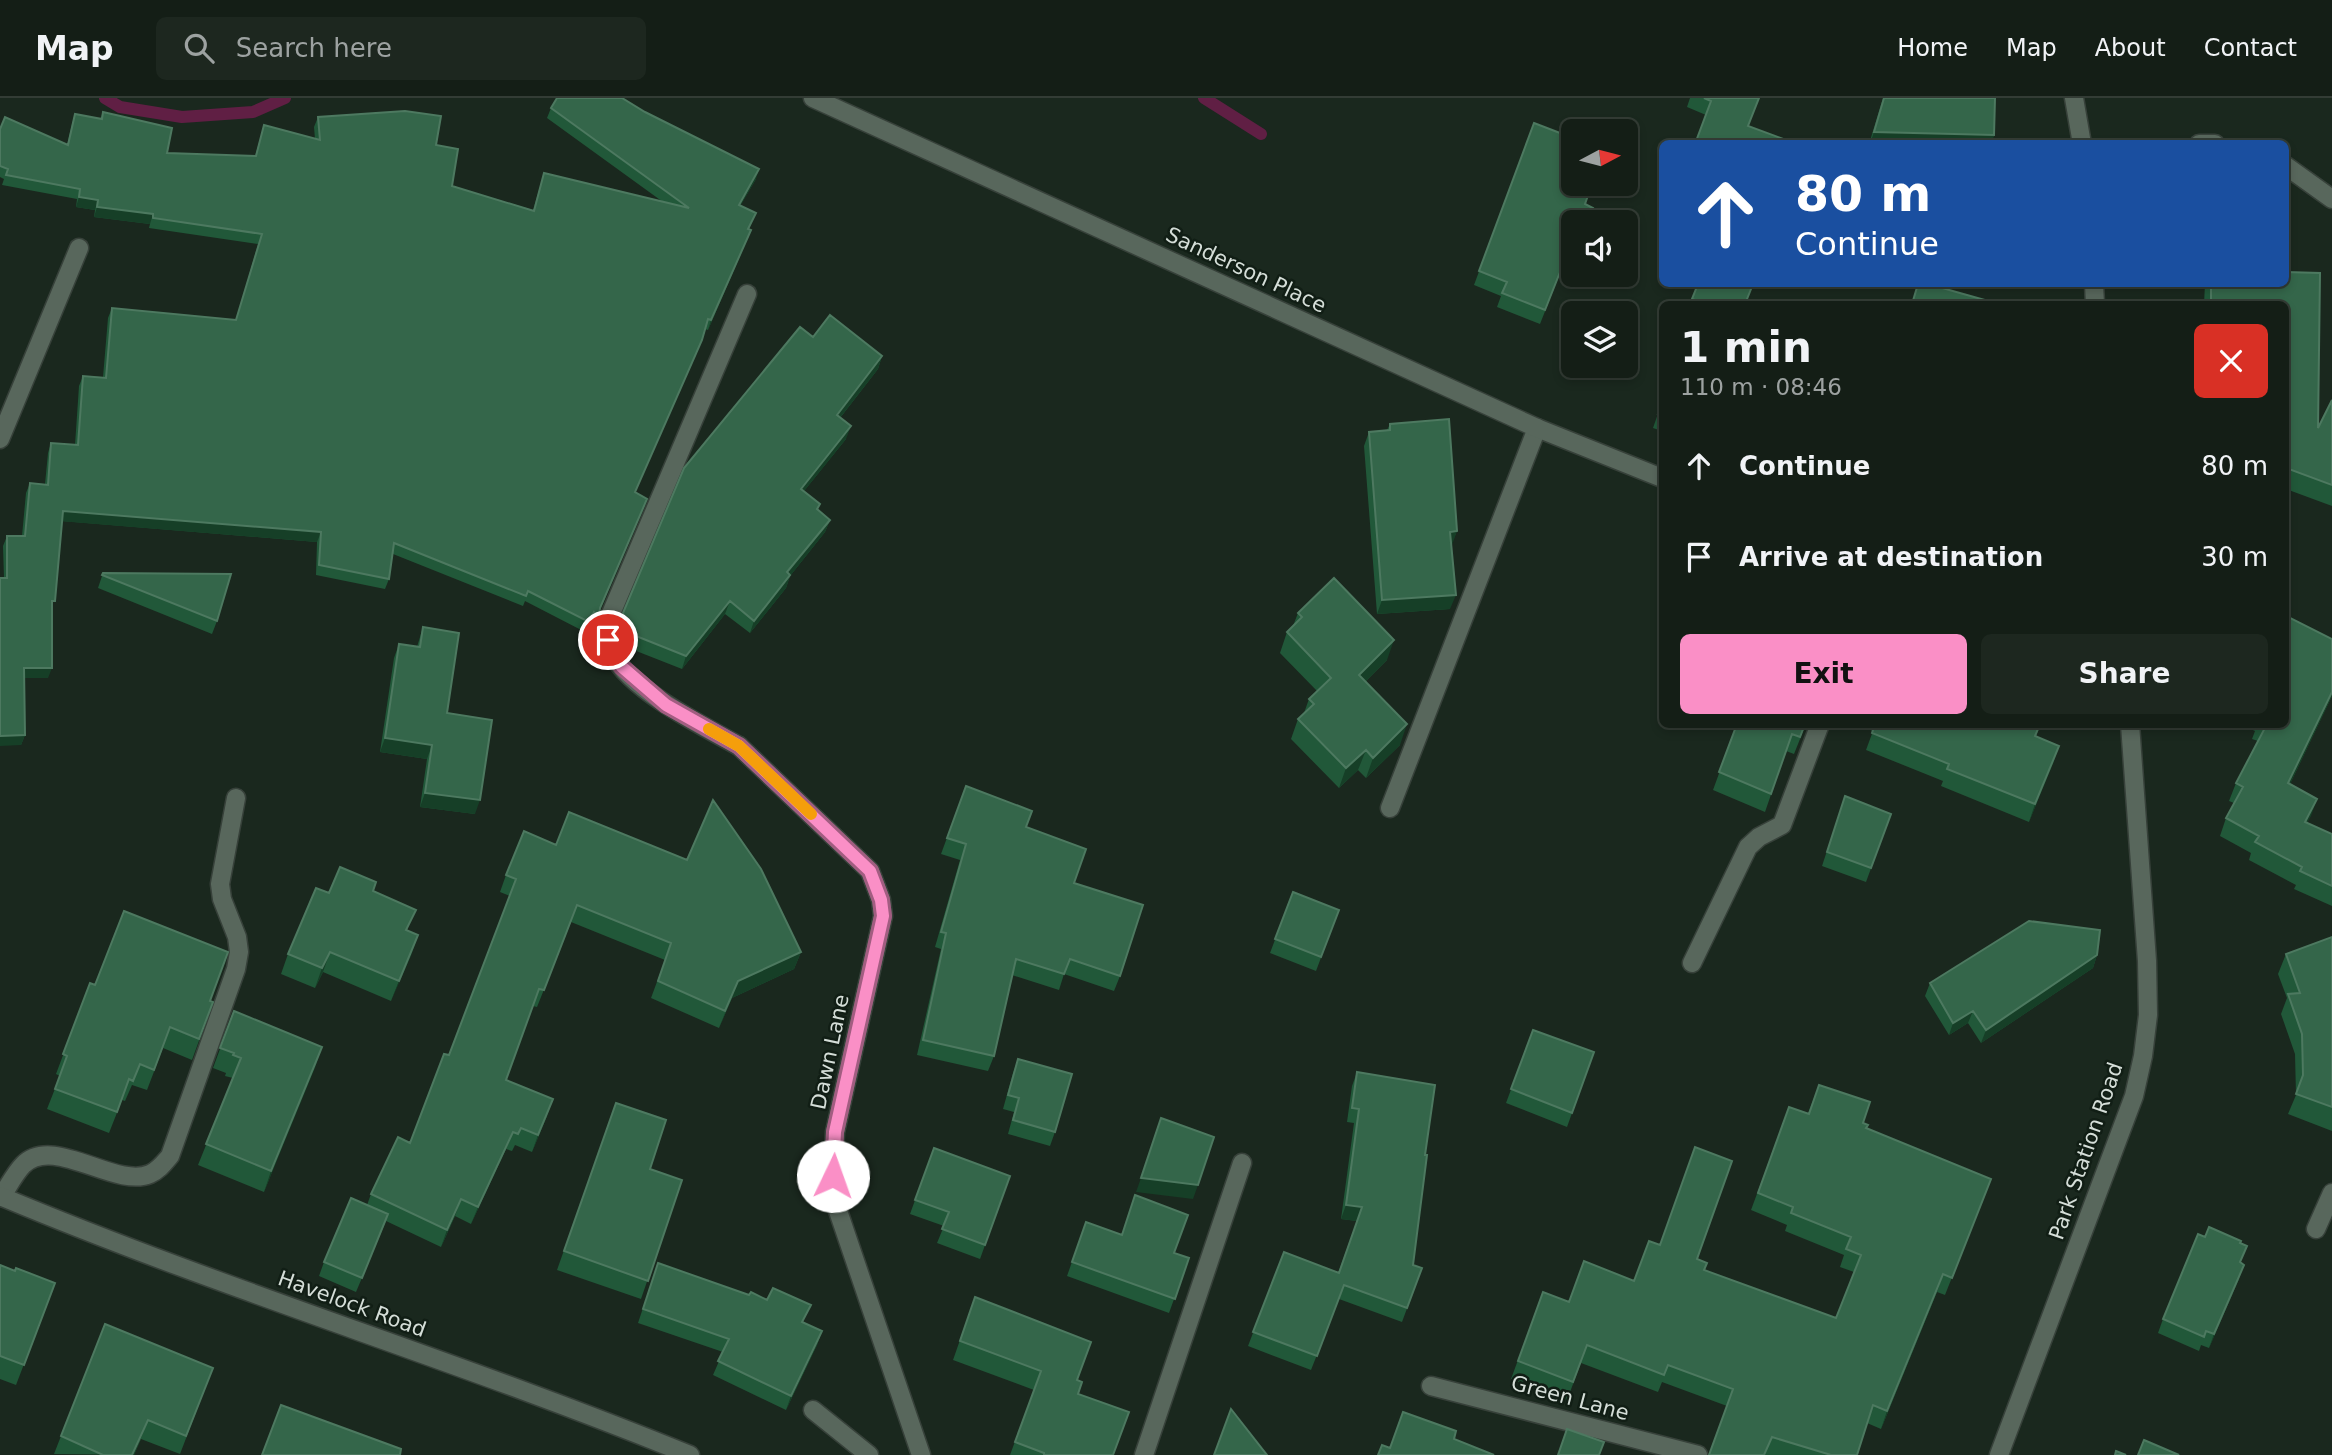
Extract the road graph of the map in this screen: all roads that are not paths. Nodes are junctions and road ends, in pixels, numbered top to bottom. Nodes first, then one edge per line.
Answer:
1 (813, 98) edge
2 (2074, 98) edge
3 (2081, 140) edge
4 (2289, 168) edge
5 (2332, 199) edge
6 (79, 248) dead end
7 (747, 294) dead end
8 (1537, 428) junction
9 (0, 439) edge
10 (1659, 477) edge
11 (1818, 728) edge
12 (2130, 728) edge
13 (236, 798) dead end
14 (1390, 808) dead end
15 (1692, 963) dead end
16 (1242, 1163) dead end
17 (2332, 1193) edge
18 (1, 1196) edge
19 (2316, 1229) dead end
20 (1431, 1386) dead end
21 (813, 1410) dead end
22 (690, 1455) edge
23 (869, 1455) edge
24 (921, 1455) edge
25 (1144, 1455) edge
26 (1698, 1455) edge
27 (1999, 1455) edge

1 - 8 street, Sanderson Place
2 - 3 street
4 - 5 street
6 - 9 street
7 - 24 street, Dawn Lane
8 - 10 street, Sanderson Place
8 - 14 street
11 - 15 street
12 - 27 street, Park Station Road
13 - 18 street
16 - 25 street
17 - 19 street
18 - 22 street, Havelock Road
20 - 26 street, Green Lane
21 - 23 street

